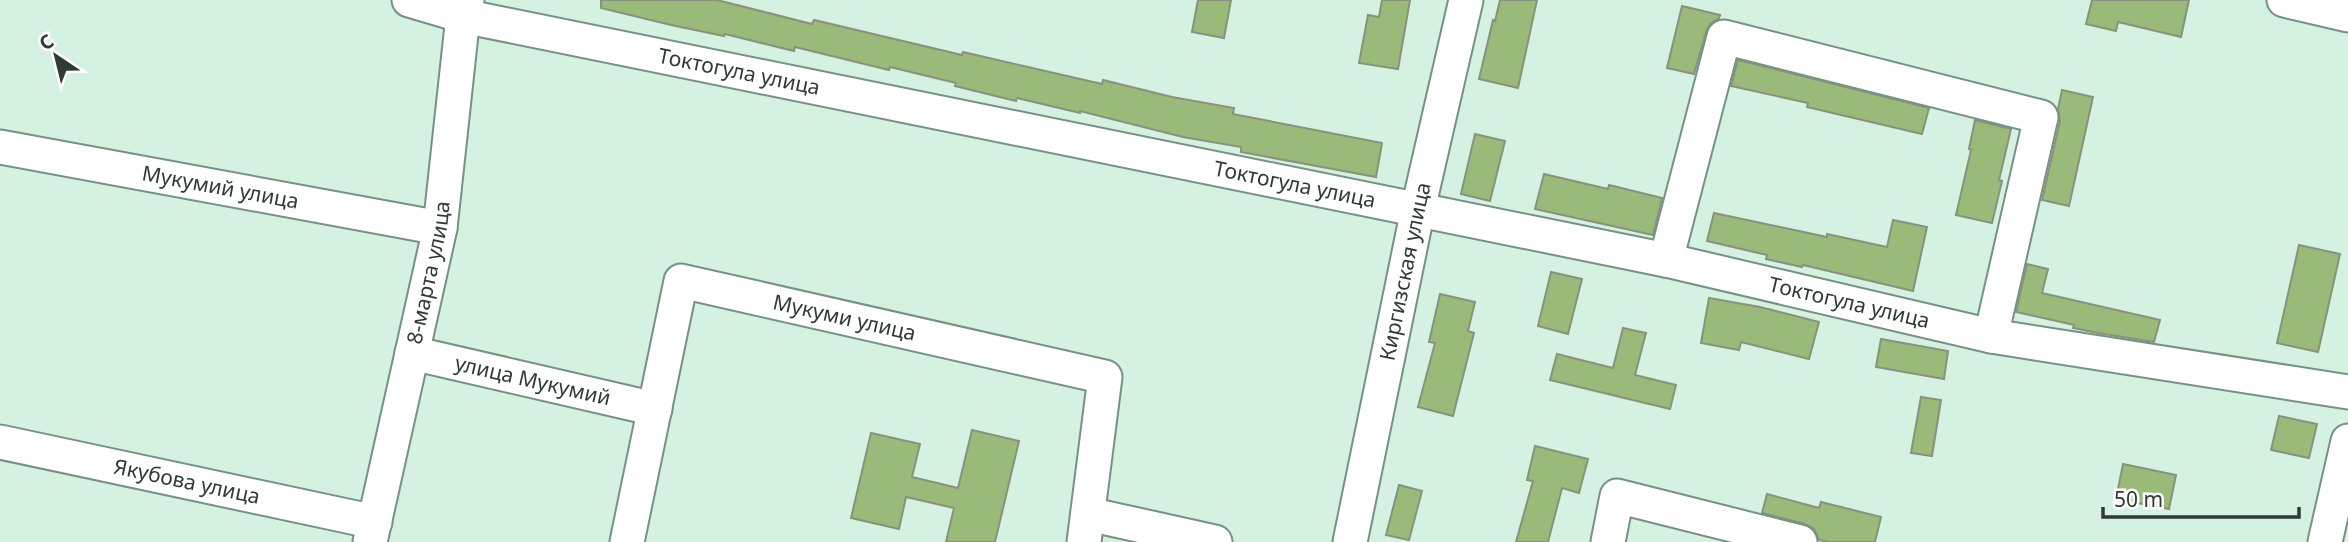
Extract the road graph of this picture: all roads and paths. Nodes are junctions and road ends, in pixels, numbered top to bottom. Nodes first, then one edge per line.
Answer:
1 (409, 0) edge
2 (1466, 0) edge
3 (2284, 0) edge
4 (465, 8) edge
5 (2348, 15) edge
6 (0, 147) edge
7 (1418, 209) junction
8 (440, 228) junction
9 (1666, 260) junction
10 (1991, 336) junction
11 (412, 353) junction
12 (2348, 393) edge
13 (654, 409) junction
14 (2348, 441) edge
15 (0, 442) edge
16 (1086, 528) edge
17 (373, 532) edge
18 (627, 542) edge
19 (1215, 542) edge
20 (1350, 542) edge
21 (1608, 542) edge
22 (1800, 542) edge
23 (2325, 542) edge

1 - 4 street, Токтогула улица
2 - 7 street, Киргизская улица
3 - 5 street
4 - 7 street, Токтогула улица
4 - 8 street, 8-марта улица
6 - 8 street, Мукумий улица
7 - 9 street, Токтогула улица
7 - 20 street, Киргизская улица
8 - 11 street, 8-марта улица
9 - 10 street, Токтогула улица
9 - 10 street
10 - 12 street, Токтогула улица
11 - 13 street, улица Мукумий
11 - 17 street, 8-марта улица
13 - 16 street, Мукуми улица
13 - 18 street, Мукуми улица
14 - 23 street
15 - 17 street, Якубова улица
16 - 19 street
21 - 22 street

